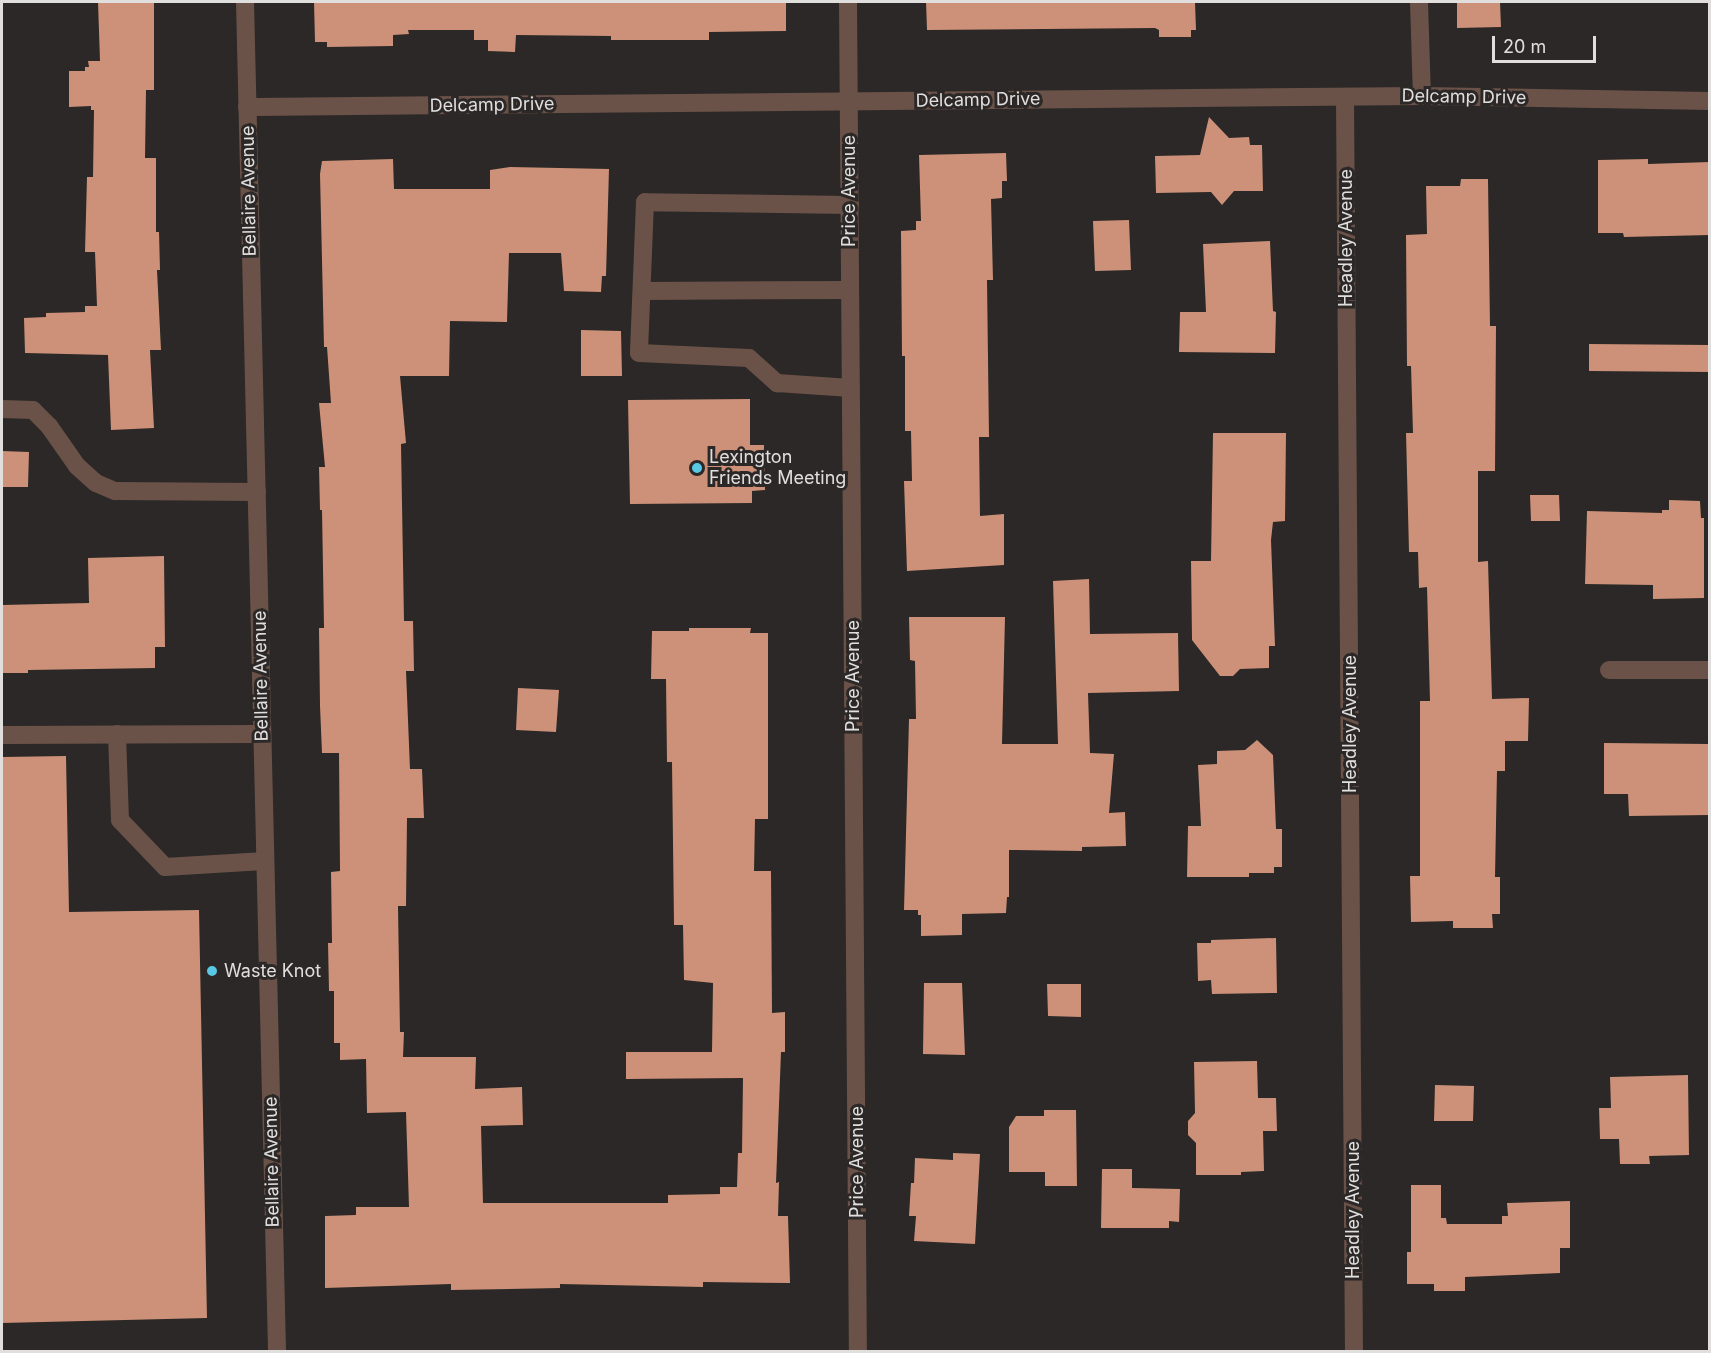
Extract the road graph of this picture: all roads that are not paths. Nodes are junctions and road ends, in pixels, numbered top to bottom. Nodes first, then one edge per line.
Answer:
1 (245, 2) edge
2 (848, 2) edge
3 (1419, 2) edge
4 (1422, 96) junction
5 (1345, 97) junction
6 (1710, 100) edge
7 (849, 101) junction
8 (247, 107) junction
9 (850, 206) junction
10 (850, 290) junction
11 (642, 291) junction
12 (851, 388) junction
13 (2, 409) edge
14 (257, 492) junction
15 (1710, 669) edge
16 (1609, 670) dead end
17 (117, 734) junction
18 (262, 734) junction
19 (2, 735) edge
20 (265, 861) junction
21 (277, 1352) edge
22 (858, 1352) edge
23 (1354, 1352) edge

1 - 8 street, Bellaire Avenue
2 - 7 street, Price Avenue
3 - 4 street
4 - 5 street, Delcamp Drive
4 - 6 street, Delcamp Drive
5 - 7 street, Delcamp Drive
5 - 23 street, Headley Avenue
7 - 8 street, Delcamp Drive
7 - 9 street, Price Avenue
8 - 14 street, Bellaire Avenue
9 - 10 street, Price Avenue
9 - 11 street
10 - 11 street
10 - 12 street, Price Avenue
11 - 12 street
12 - 22 street, Price Avenue
13 - 14 street
14 - 18 street, Bellaire Avenue
15 - 16 street
17 - 18 street
17 - 19 street
17 - 20 street
18 - 20 street, Bellaire Avenue
20 - 21 street, Bellaire Avenue

